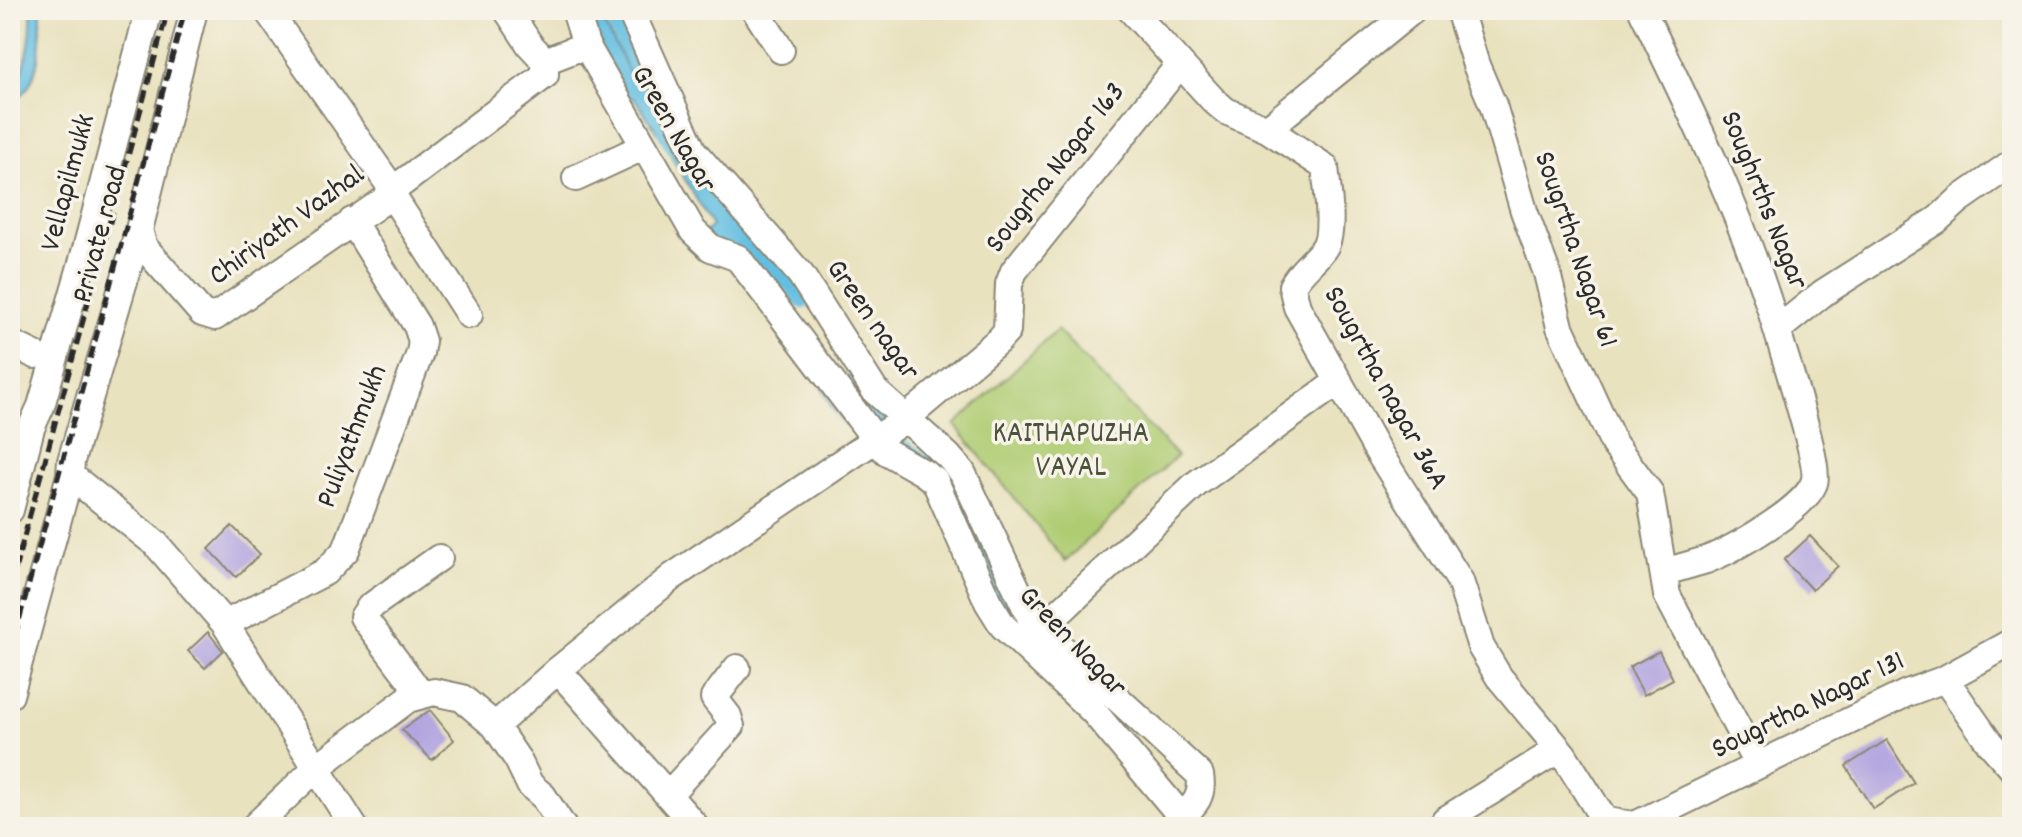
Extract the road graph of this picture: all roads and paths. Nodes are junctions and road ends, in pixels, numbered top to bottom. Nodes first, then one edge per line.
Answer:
1 (149, 10) edge
2 (194, 10) edge
3 (267, 10) edge
4 (507, 10) edge
5 (575, 10) edge
6 (630, 10) edge
7 (755, 10) edge
8 (1131, 10) edge
9 (1413, 10) edge
10 (1459, 10) edge
11 (1642, 10) edge
12 (586, 45) junction
13 (781, 50) dead end
14 (545, 61) junction
15 (1180, 64) junction
16 (1267, 129) junction
17 (643, 147) junction
18 (2012, 163) edge
19 (576, 178) dead end
20 (393, 192) junction
21 (352, 221) junction
22 (139, 230) junction
23 (469, 315) dead end
24 (1777, 330) junction
25 (10, 343) edge
26 (35, 355) dead end
27 (1339, 381) junction
28 (904, 420) junction
29 (19, 437) edge
30 (875, 439) junction
31 (70, 475) junction
32 (10, 510) edge
33 (439, 558) dead end
34 (1665, 572) junction
35 (225, 624) junction
36 (1035, 636) junction
37 (2012, 642) edge
38 (737, 668) dead end
39 (558, 670) junction
40 (1945, 679) junction
41 (10, 695) edge
42 (422, 695) junction
43 (495, 726) junction
44 (1559, 749) junction
45 (1757, 764) junction
46 (316, 768) junction
47 (2012, 768) edge
48 (668, 795) junction
49 (1445, 820) dead end
50 (1176, 822) edge
51 (254, 827) edge
52 (354, 827) edge
53 (563, 827) edge
54 (696, 827) edge
55 (1631, 827) edge

1 - 29 street, Vellapilmukk
2 - 22 street, Private road
3 - 20 street, Chiriyath Vazhal
4 - 14 street
5 - 12 street, Green Nagar
6 - 28 street, Green nagar
7 - 13 street
8 - 15 street, Sougrtha nagar 36A
9 - 16 street
10 - 34 street, Sougrtha Nagar 61
11 - 24 street, Soughrths Nagar
12 - 14 street
12 - 17 street, Green Nagar
14 - 20 street
15 - 16 street, Sougrtha nagar 36A
15 - 28 street, Sougrha Nagar 163
16 - 27 street, Sougrtha nagar 36A
17 - 19 street
17 - 30 street, Green Nagar
18 - 24 street, Soughrths Nagar
20 - 21 street, Chiriyath Vazhal
20 - 23 street
21 - 22 street, Chiriyath Vazhal
21 - 35 street, Puliyathmukh
22 - 31 street, Private road
24 - 34 street
25 - 26 street
27 - 36 street
27 - 44 street, Sougrtha nagar 36A
28 - 30 street, Sougrha Nagar 163
28 - 36 street, Green nagar
29 - 32 street, Vellapilmukk
30 - 39 street, Sougrha Nagar 163
30 - 50 street, Green Nagar
31 - 35 street
31 - 41 street, Private road
33 - 42 street
34 - 45 street, Sougrtha Nagar 61
35 - 46 street
36 - 50 street, Green nagar
37 - 40 street, Sougrtha Nagar 131
38 - 48 street
39 - 43 street, Sougrha Nagar 163
39 - 48 street
40 - 45 street, Sougrtha Nagar 131
40 - 47 street
42 - 43 street
42 - 46 street
43 - 53 street
44 - 49 street
44 - 55 street, Sougrtha nagar 36A
45 - 55 street, Sougrtha Nagar 131
46 - 51 street
46 - 52 street
48 - 54 street

